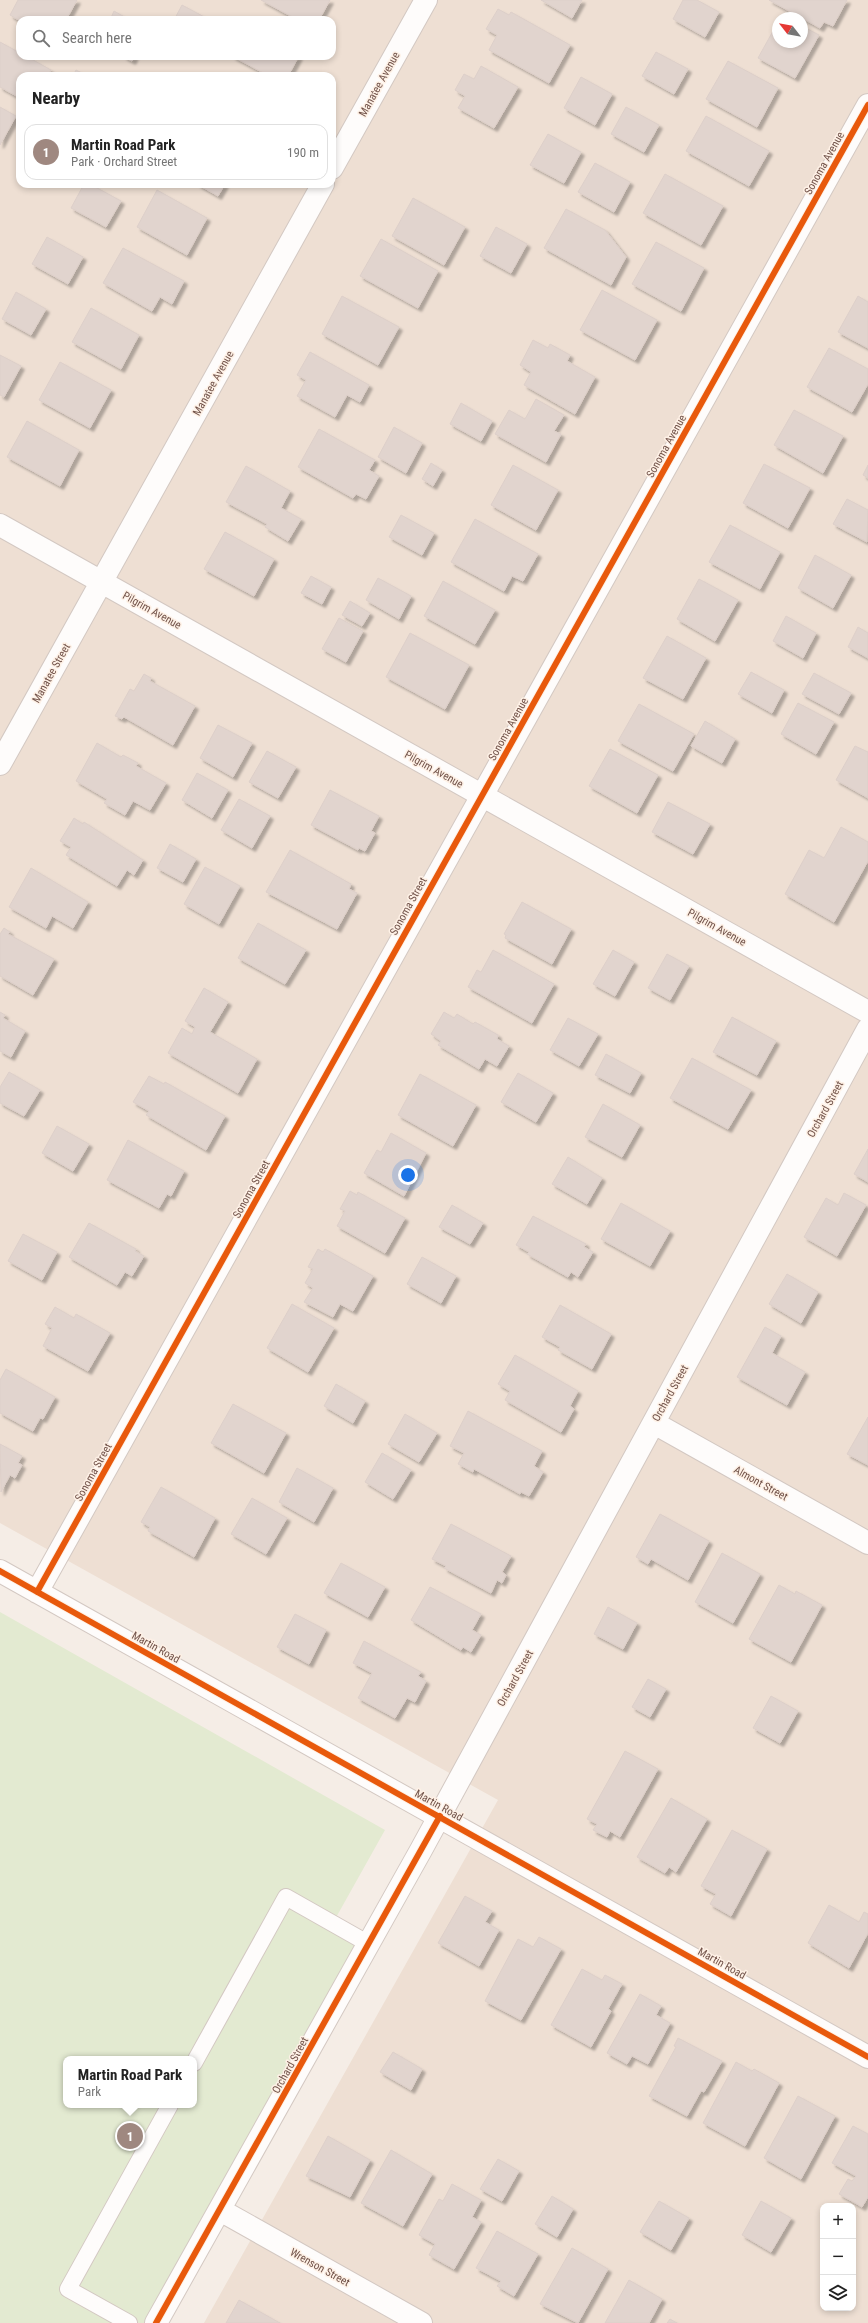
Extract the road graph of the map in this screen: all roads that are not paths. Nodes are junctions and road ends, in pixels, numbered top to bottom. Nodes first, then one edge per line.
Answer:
1 (426, 0) edge
2 (868, 106) edge
3 (336, 161) edge
4 (321, 188) edge
5 (0, 525) edge
6 (103, 582) junction
7 (0, 764) edge
8 (482, 796) junction
9 (868, 1012) edge
10 (868, 1029) edge
11 (654, 1423) junction
12 (868, 1543) edge
13 (0, 1571) edge
14 (37, 1592) junction
15 (440, 1816) junction
16 (369, 1944) junction
17 (868, 2057) edge
18 (197, 2058) edge
19 (168, 2108) edge
20 (220, 2210) junction
21 (129, 2323) edge
22 (156, 2323) edge
23 (421, 2323) edge

1 - 3 street, Manatee Avenue
2 - 8 street, Sonoma Avenue
4 - 6 street, Manatee Avenue
5 - 6 street, Pilgrim Avenue
6 - 7 street, Manatee Street
6 - 8 street, Pilgrim Avenue
8 - 9 street, Pilgrim Avenue
8 - 14 street, Sonoma Street
10 - 11 street, Orchard Street
11 - 12 street, Almont Street
11 - 15 street, Orchard Street
13 - 14 street, Martin Road
14 - 15 street, Martin Road
15 - 16 street, Orchard Street
15 - 17 street, Martin Road
16 - 18 lane
16 - 20 street, Orchard Street
19 - 21 lane
20 - 22 street, Orchard Street
20 - 23 street, Wrenson Street

